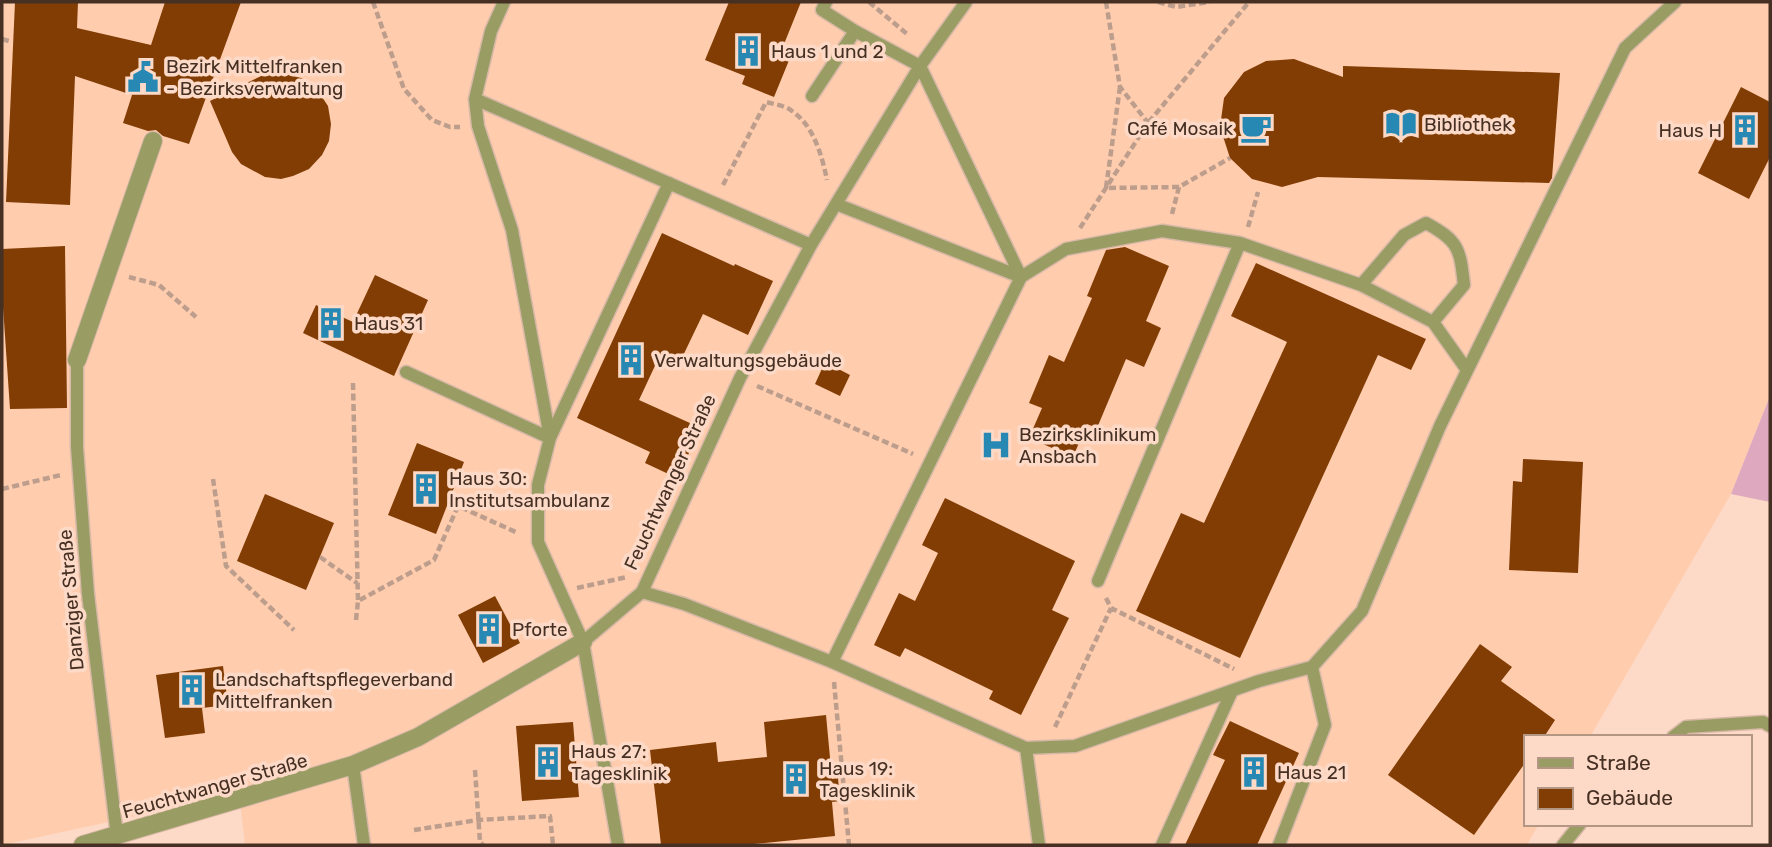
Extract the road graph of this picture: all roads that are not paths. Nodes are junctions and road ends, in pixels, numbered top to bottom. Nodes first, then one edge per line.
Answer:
1 (504, 2) edge
2 (826, 2) edge
3 (966, 2) edge
4 (1675, 2) edge
5 (855, 31) junction
6 (920, 66) junction
7 (812, 96) dead end
8 (475, 99) junction
9 (153, 141) dead end
10 (669, 183) junction
11 (840, 199) junction
12 (1243, 237) junction
13 (811, 245) junction
14 (1021, 277) junction
15 (1361, 285) junction
16 (1433, 322) junction
17 (78, 360) joint
18 (1467, 370) junction
19 (406, 372) dead end
20 (550, 438) junction
21 (1098, 581) road end
22 (642, 592) junction
23 (583, 642) junction
24 (832, 662) junction
25 (1312, 667) junction
26 (1232, 691) junction
27 (1770, 726) edge
28 (1676, 735) edge
29 (1026, 748) junction
30 (353, 765) junction
31 (1578, 826) edge
32 (117, 836) junction
33 (83, 845) edge
34 (364, 845) edge
35 (618, 845) edge
36 (1039, 845) edge
37 (1162, 845) edge
38 (1279, 845) edge
39 (1563, 845) edge

1 - 8 lane
2 - 5 lane
3 - 6 lane, Feuchtwanger Straße
4 - 18 lane
5 - 6 lane
5 - 7 lane
6 - 11 lane, Feuchtwanger Straße
6 - 14 lane
8 - 10 lane
8 - 20 lane
9 - 17 street
10 - 13 lane
10 - 20 lane
11 - 13 lane, Feuchtwanger Straße
11 - 14 lane
12 - 14 lane
12 - 15 lane
12 - 21 lane
13 - 22 lane, Feuchtwanger Straße
14 - 24 lane
15 - 16 lane
15 - 16 lane
16 - 18 lane
17 - 32 lane, Danziger Straße
18 - 25 lane
19 - 20 lane
20 - 23 lane
22 - 23 lane, Feuchtwanger Straße
22 - 24 lane
23 - 30 street, Feuchtwanger Straße
23 - 35 lane
24 - 29 lane
25 - 26 lane
25 - 38 lane
26 - 29 lane
26 - 37 lane
27 - 28 lane
29 - 36 lane
30 - 32 street, Feuchtwanger Straße
30 - 34 lane
31 - 39 lane
32 - 33 street, Feuchtwanger Straße

